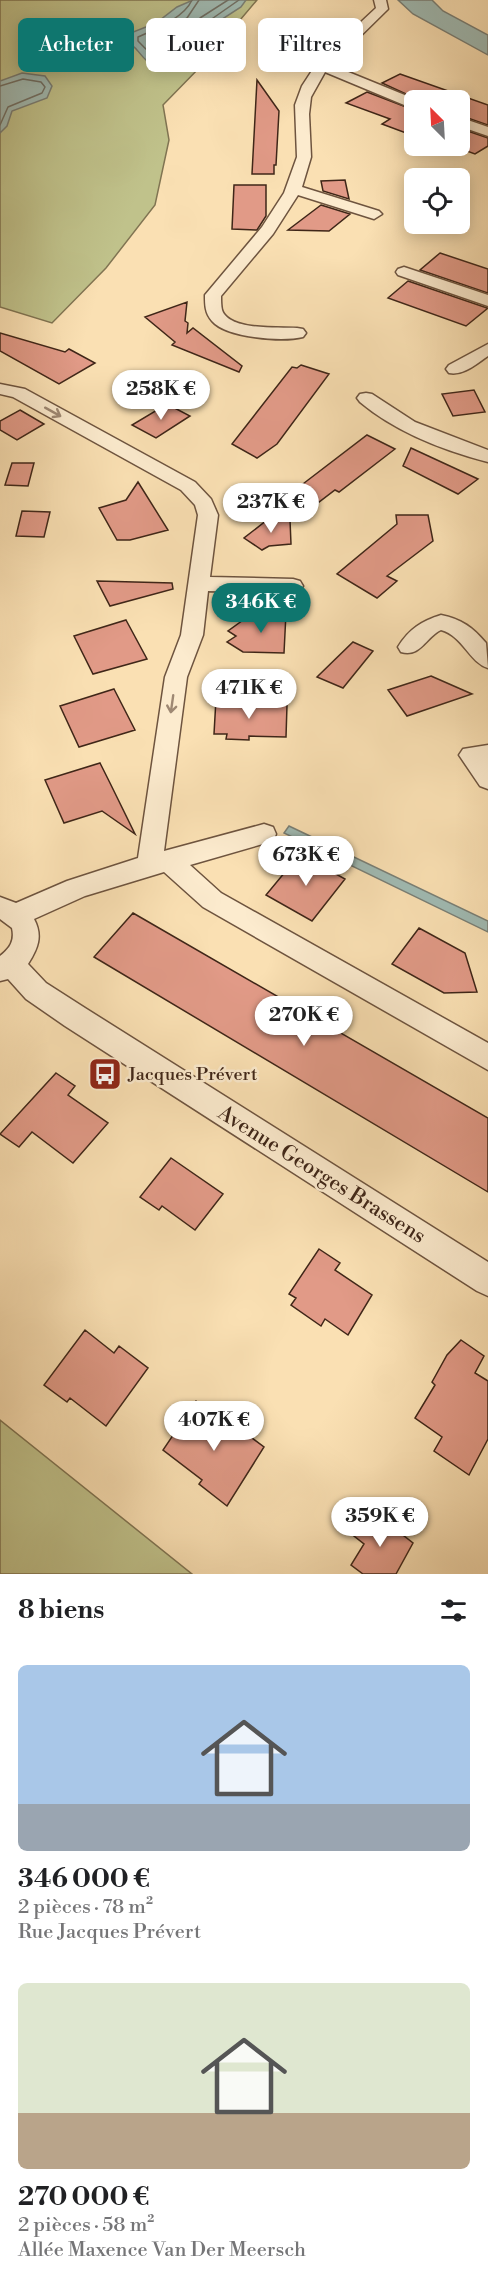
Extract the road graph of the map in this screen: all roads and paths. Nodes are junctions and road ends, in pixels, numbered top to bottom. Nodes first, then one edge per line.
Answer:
1 (380, 0) edge
2 (363, 26) edge
3 (318, 72) edge
4 (337, 72) edge
5 (404, 100) edge
6 (470, 125) edge
7 (488, 132) edge
8 (293, 189) junction
9 (374, 214) dead end
10 (404, 273) dead end
11 (488, 301) edge
12 (297, 333) dead end
13 (488, 349) edge
14 (455, 369) dead end
15 (0, 389) edge
16 (366, 398) dead end
17 (488, 456) edge
18 (199, 584) junction
19 (293, 586) dead end
20 (409, 647) dead end
21 (488, 660) edge
22 (488, 754) edge
23 (488, 780) edge
24 (264, 834) dead end
25 (159, 864) junction
26 (8, 912) edge
27 (5, 967) edge
28 (488, 1057) edge
29 (488, 1280) edge

1 - 2 street
3 - 8 street
4 - 5 street
6 - 7 street
8 - 9 street
8 - 12 street
10 - 11 street
13 - 14 street
15 -> 18 street
16 - 17 street
18 - 19 street
18 -> 25 street
20 - 21 street
22 - 23 street
24 - 25 street
25 - 26 street
25 - 28 street
26 - 27 street
27 - 29 street, Avenue Georges Brassens

